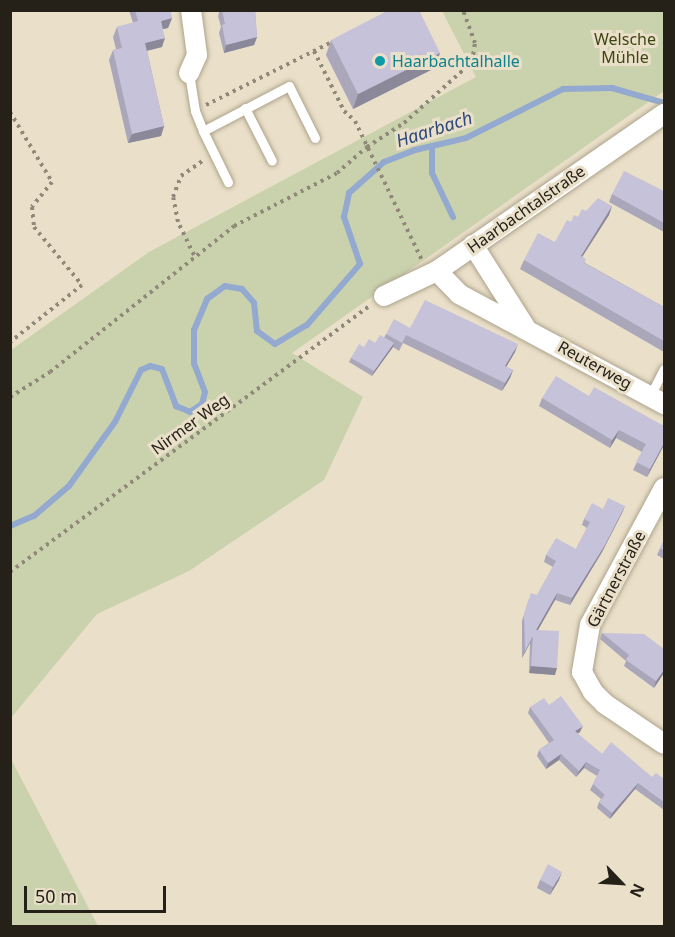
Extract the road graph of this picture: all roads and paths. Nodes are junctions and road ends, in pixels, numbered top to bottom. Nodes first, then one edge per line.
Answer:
1 (191, 10) edge
2 (463, 10) edge
3 (345, 36) edge
4 (314, 51) junction
5 (189, 73) joint
6 (245, 108) junction
7 (195, 111) junction
8 (10, 112) edge
9 (662, 115) edge
10 (203, 131) junction
11 (315, 138) dead end
12 (367, 147) junction
13 (214, 155) junction
14 (272, 161) dead end
15 (228, 182) dead end
16 (473, 245) junction
17 (194, 255) junction
18 (433, 272) junction
19 (384, 296) joint
20 (525, 327) junction
21 (10, 342) edge
22 (664, 369) edge
23 (10, 397) edge
24 (657, 400) edge
25 (664, 488) edge
26 (10, 572) edge
27 (664, 744) edge

1 - 5 street
2 - 12 path
3 - 4 path
4 - 7 path
4 - 12 path
5 - 7 lane
6 - 10 lane
6 - 11 lane
6 - 14 lane
7 - 10 lane
8 - 21 path
9 - 16 street, Haarbachtalstraße
10 - 13 lane
12 - 17 path
12 - 18 path
13 - 15 lane
13 - 17 path
16 - 18 street, Haarbachtalstraße
16 - 20 street, Reuterweg
17 - 23 path
18 - 19 street, Haarbachtalstraße
18 - 20 street, Reuterweg
19 - 26 path, Nirmer Weg
20 - 24 street, Reuterweg
22 - 24 lane
25 - 27 street, Gärtnerstraße

